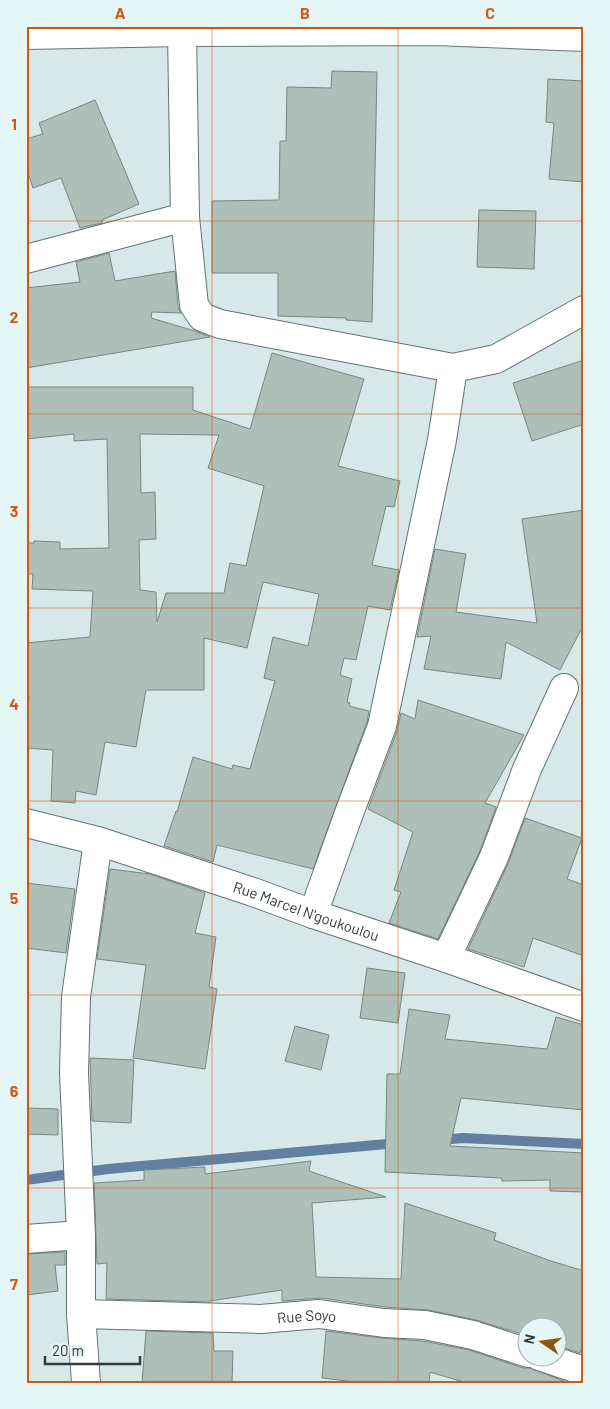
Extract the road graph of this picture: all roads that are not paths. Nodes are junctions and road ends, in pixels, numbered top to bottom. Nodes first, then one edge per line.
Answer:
1 (437, 29) edge
2 (182, 32) junction
3 (26, 35) edge
4 (584, 37) edge
5 (184, 217) junction
6 (26, 259) edge
7 (584, 310) edge
8 (452, 368) junction
9 (564, 688) dead end
10 (26, 823) edge
11 (98, 841) junction
12 (312, 914) junction
13 (446, 958) junction
14 (584, 1007) edge
15 (81, 1235) junction
16 (26, 1239) edge
17 (81, 1314) junction
18 (518, 1350) edge
19 (568, 1366) edge
20 (584, 1371) edge
21 (86, 1383) edge

1 - 2 street
1 - 4 street
2 - 3 street
2 - 5 street
5 - 6 street
5 - 8 street
7 - 8 street
8 - 12 street
9 - 13 street
10 - 11 street, Rue Marcel N'goukoulou
11 - 12 street, Rue Marcel N'goukoulou
11 - 15 street
12 - 13 street, Rue Marcel N'goukoulou
13 - 14 street, Rue Marcel N'goukoulou
15 - 16 street
15 - 17 street
17 - 18 street, Rue Soyo
17 - 21 street
19 - 20 street

